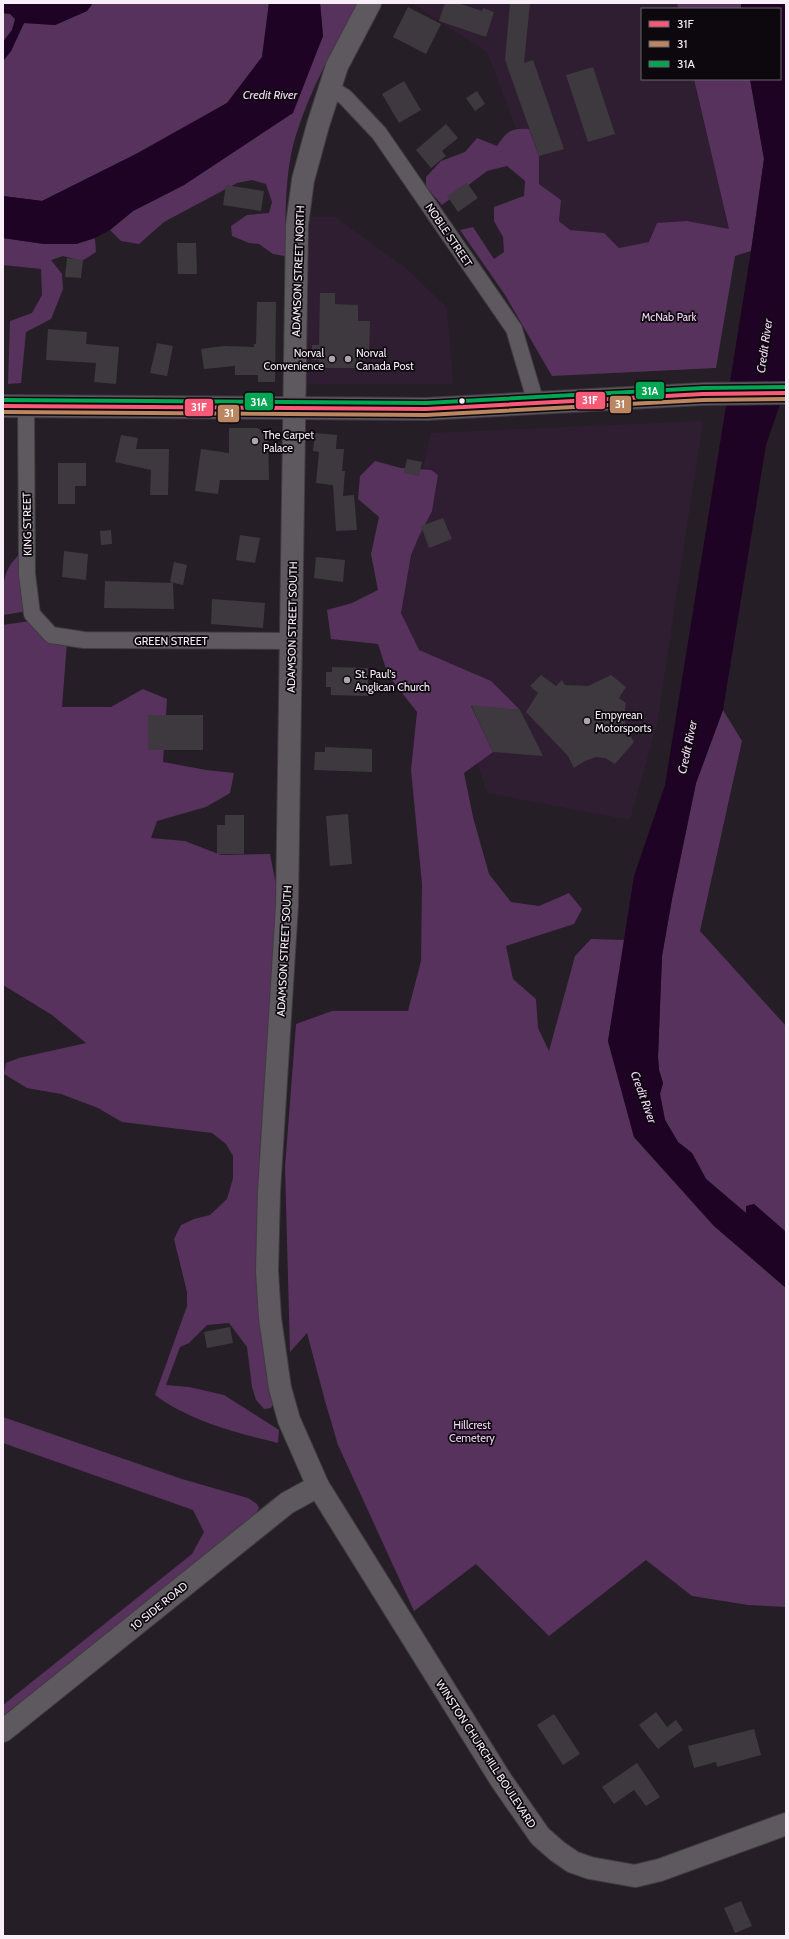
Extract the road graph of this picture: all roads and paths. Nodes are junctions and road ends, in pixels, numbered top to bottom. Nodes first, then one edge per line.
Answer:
1 (370, 3) edge
2 (330, 88) junction
3 (786, 393) edge
4 (536, 403) junction
5 (3, 406) edge
6 (26, 406) junction
7 (294, 408) junction
8 (51, 635) joint
9 (292, 641) junction
10 (318, 1486) junction
11 (3, 1731) edge
12 (786, 1824) edge

1 - 2 main road, ADAMSON STREET NORTH
2 - 4 street, NOBLE STREET
2 - 7 main road, ADAMSON STREET NORTH
3 - 4 main road
4 - 7 main road
5 - 6 main road
6 - 7 main road
6 - 8 street, KING STREET
7 - 9 main road, ADAMSON STREET SOUTH
8 - 9 street, GREEN STREET
9 - 10 main road, ADAMSON STREET SOUTH
10 - 11 main road, 10 SIDE ROAD
10 - 12 main road, WINSTON CHURCHILL BOULEVARD

